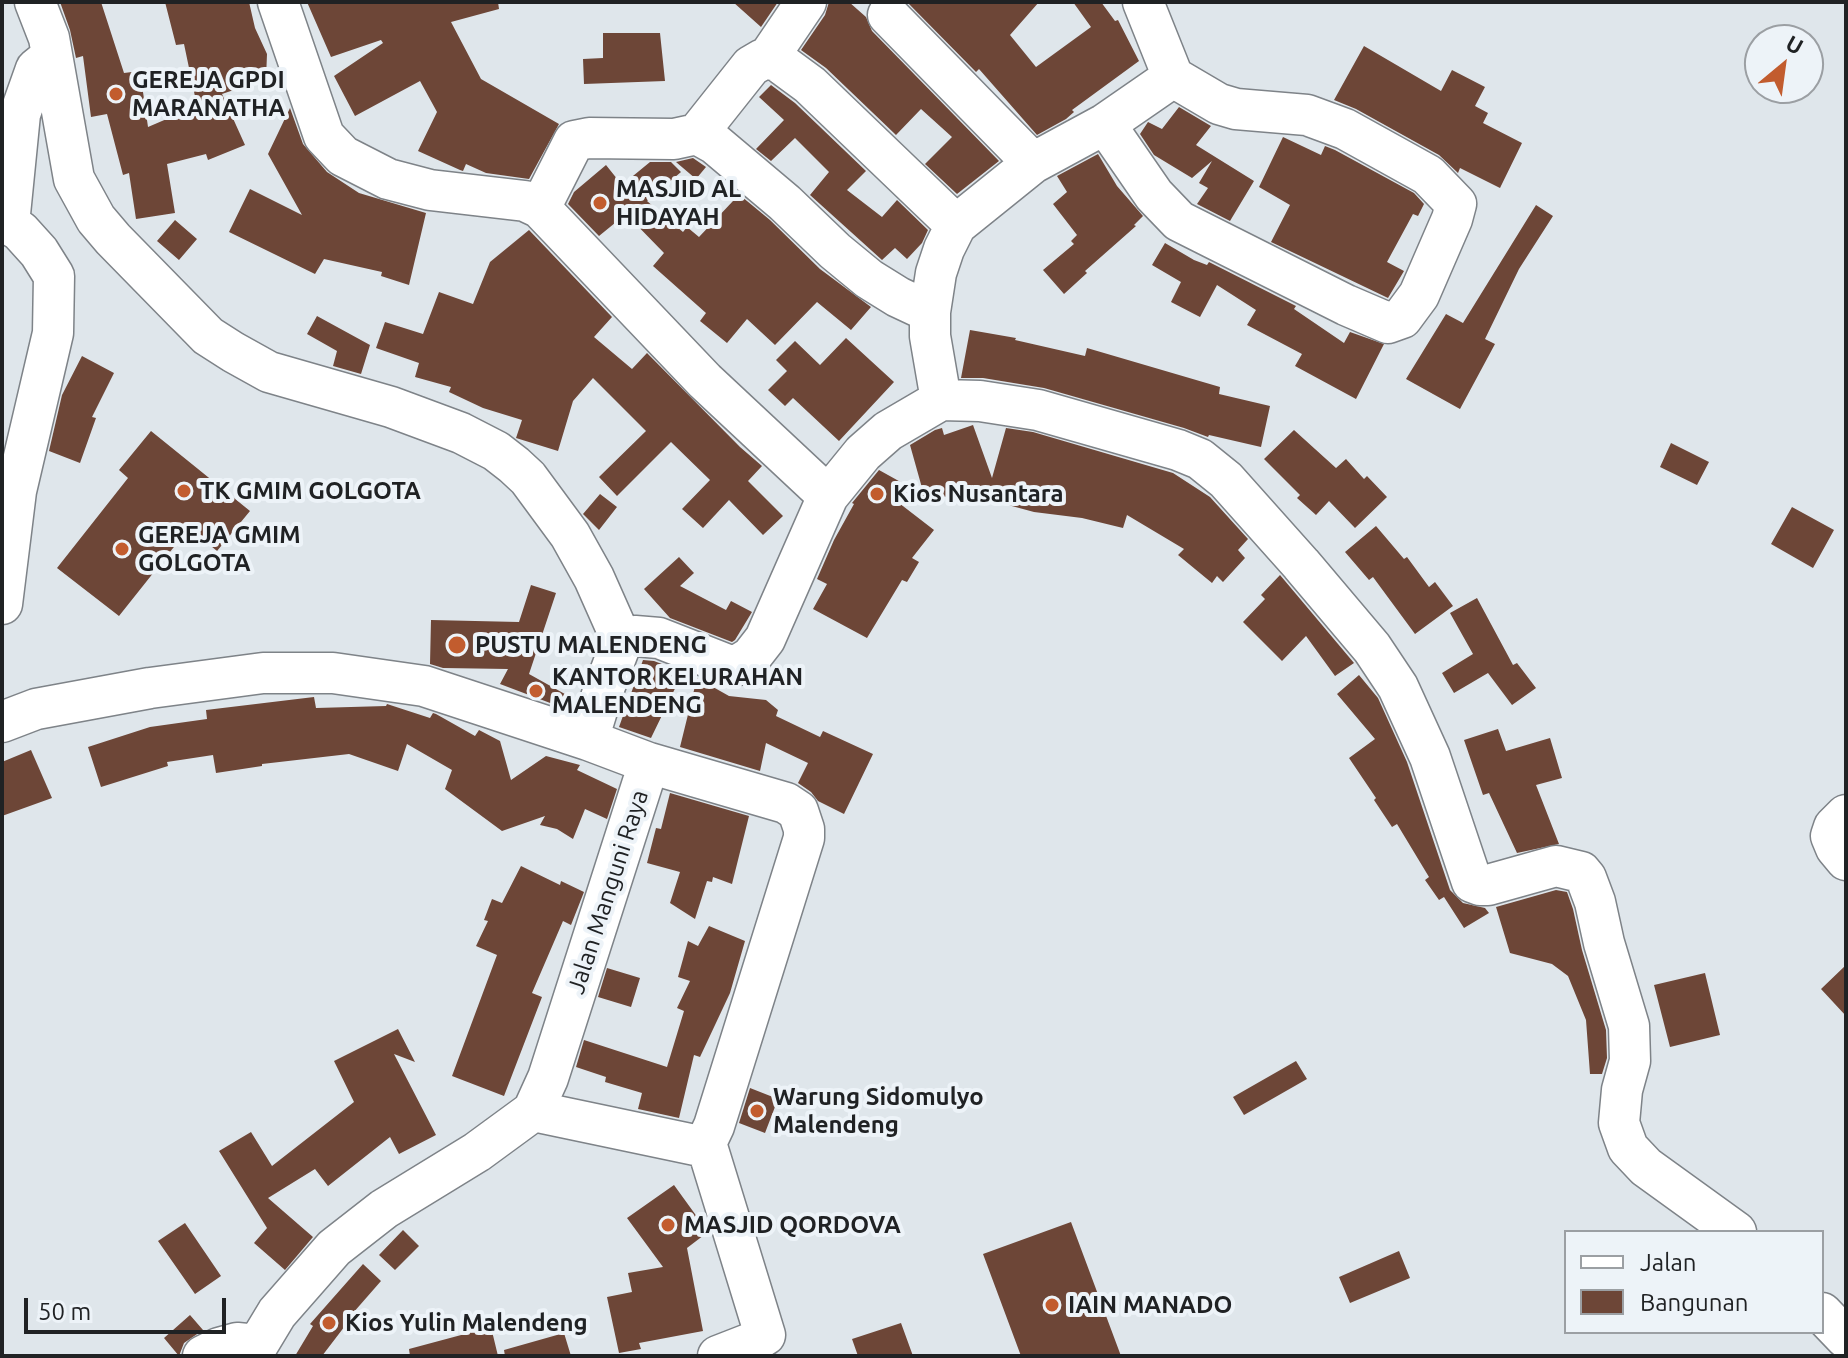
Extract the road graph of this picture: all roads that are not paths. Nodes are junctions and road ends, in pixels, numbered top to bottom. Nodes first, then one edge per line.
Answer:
1 (35, 2) edge
2 (278, 2) edge
3 (806, 2) edge
4 (1143, 2) edge
5 (888, 15) dead end
6 (52, 56) junction
7 (768, 58) junction
8 (1173, 77) junction
9 (1105, 124) junction
10 (697, 134) junction
11 (1033, 163) junction
12 (540, 208) junction
13 (6, 222) edge
14 (956, 225) junction
15 (930, 312) junction
16 (941, 400) junction
17 (9, 489) edge
18 (828, 496) junction
19 (2, 604) edge
20 (641, 640) junction
21 (2, 722) edge
22 (588, 740) junction
23 (649, 763) junction
24 (1846, 815) edge
25 (1846, 860) edge
26 (533, 1111) junction
27 (711, 1155) junction
28 (1733, 1230) edge
29 (1824, 1315) edge
30 (1846, 1338) edge
31 (254, 1350) edge
32 (203, 1356) edge
33 (718, 1356) edge

1 - 6 street
2 - 12 street
3 - 7 street
4 - 8 street
5 - 11 street
6 - 13 street
6 - 20 street
7 - 10 street
7 - 14 street
8 - 9 street
8 - 9 street
9 - 11 street
10 - 12 street
10 - 15 street
11 - 14 street
12 - 18 street
13 - 17 street
14 - 15 street
15 - 16 street
16 - 18 street
16 - 28 street
17 - 19 street
18 - 20 street
20 - 22 street
21 - 22 street, Jalan Manguni Raya
22 - 23 street, Jalan Manguni Raya
23 - 26 street, Jalan Manguni Raya
23 - 27 street
24 - 25 street
26 - 27 street
26 - 31 street, Jalan Manguni Raya
27 - 33 street
29 - 30 street
31 - 32 street

